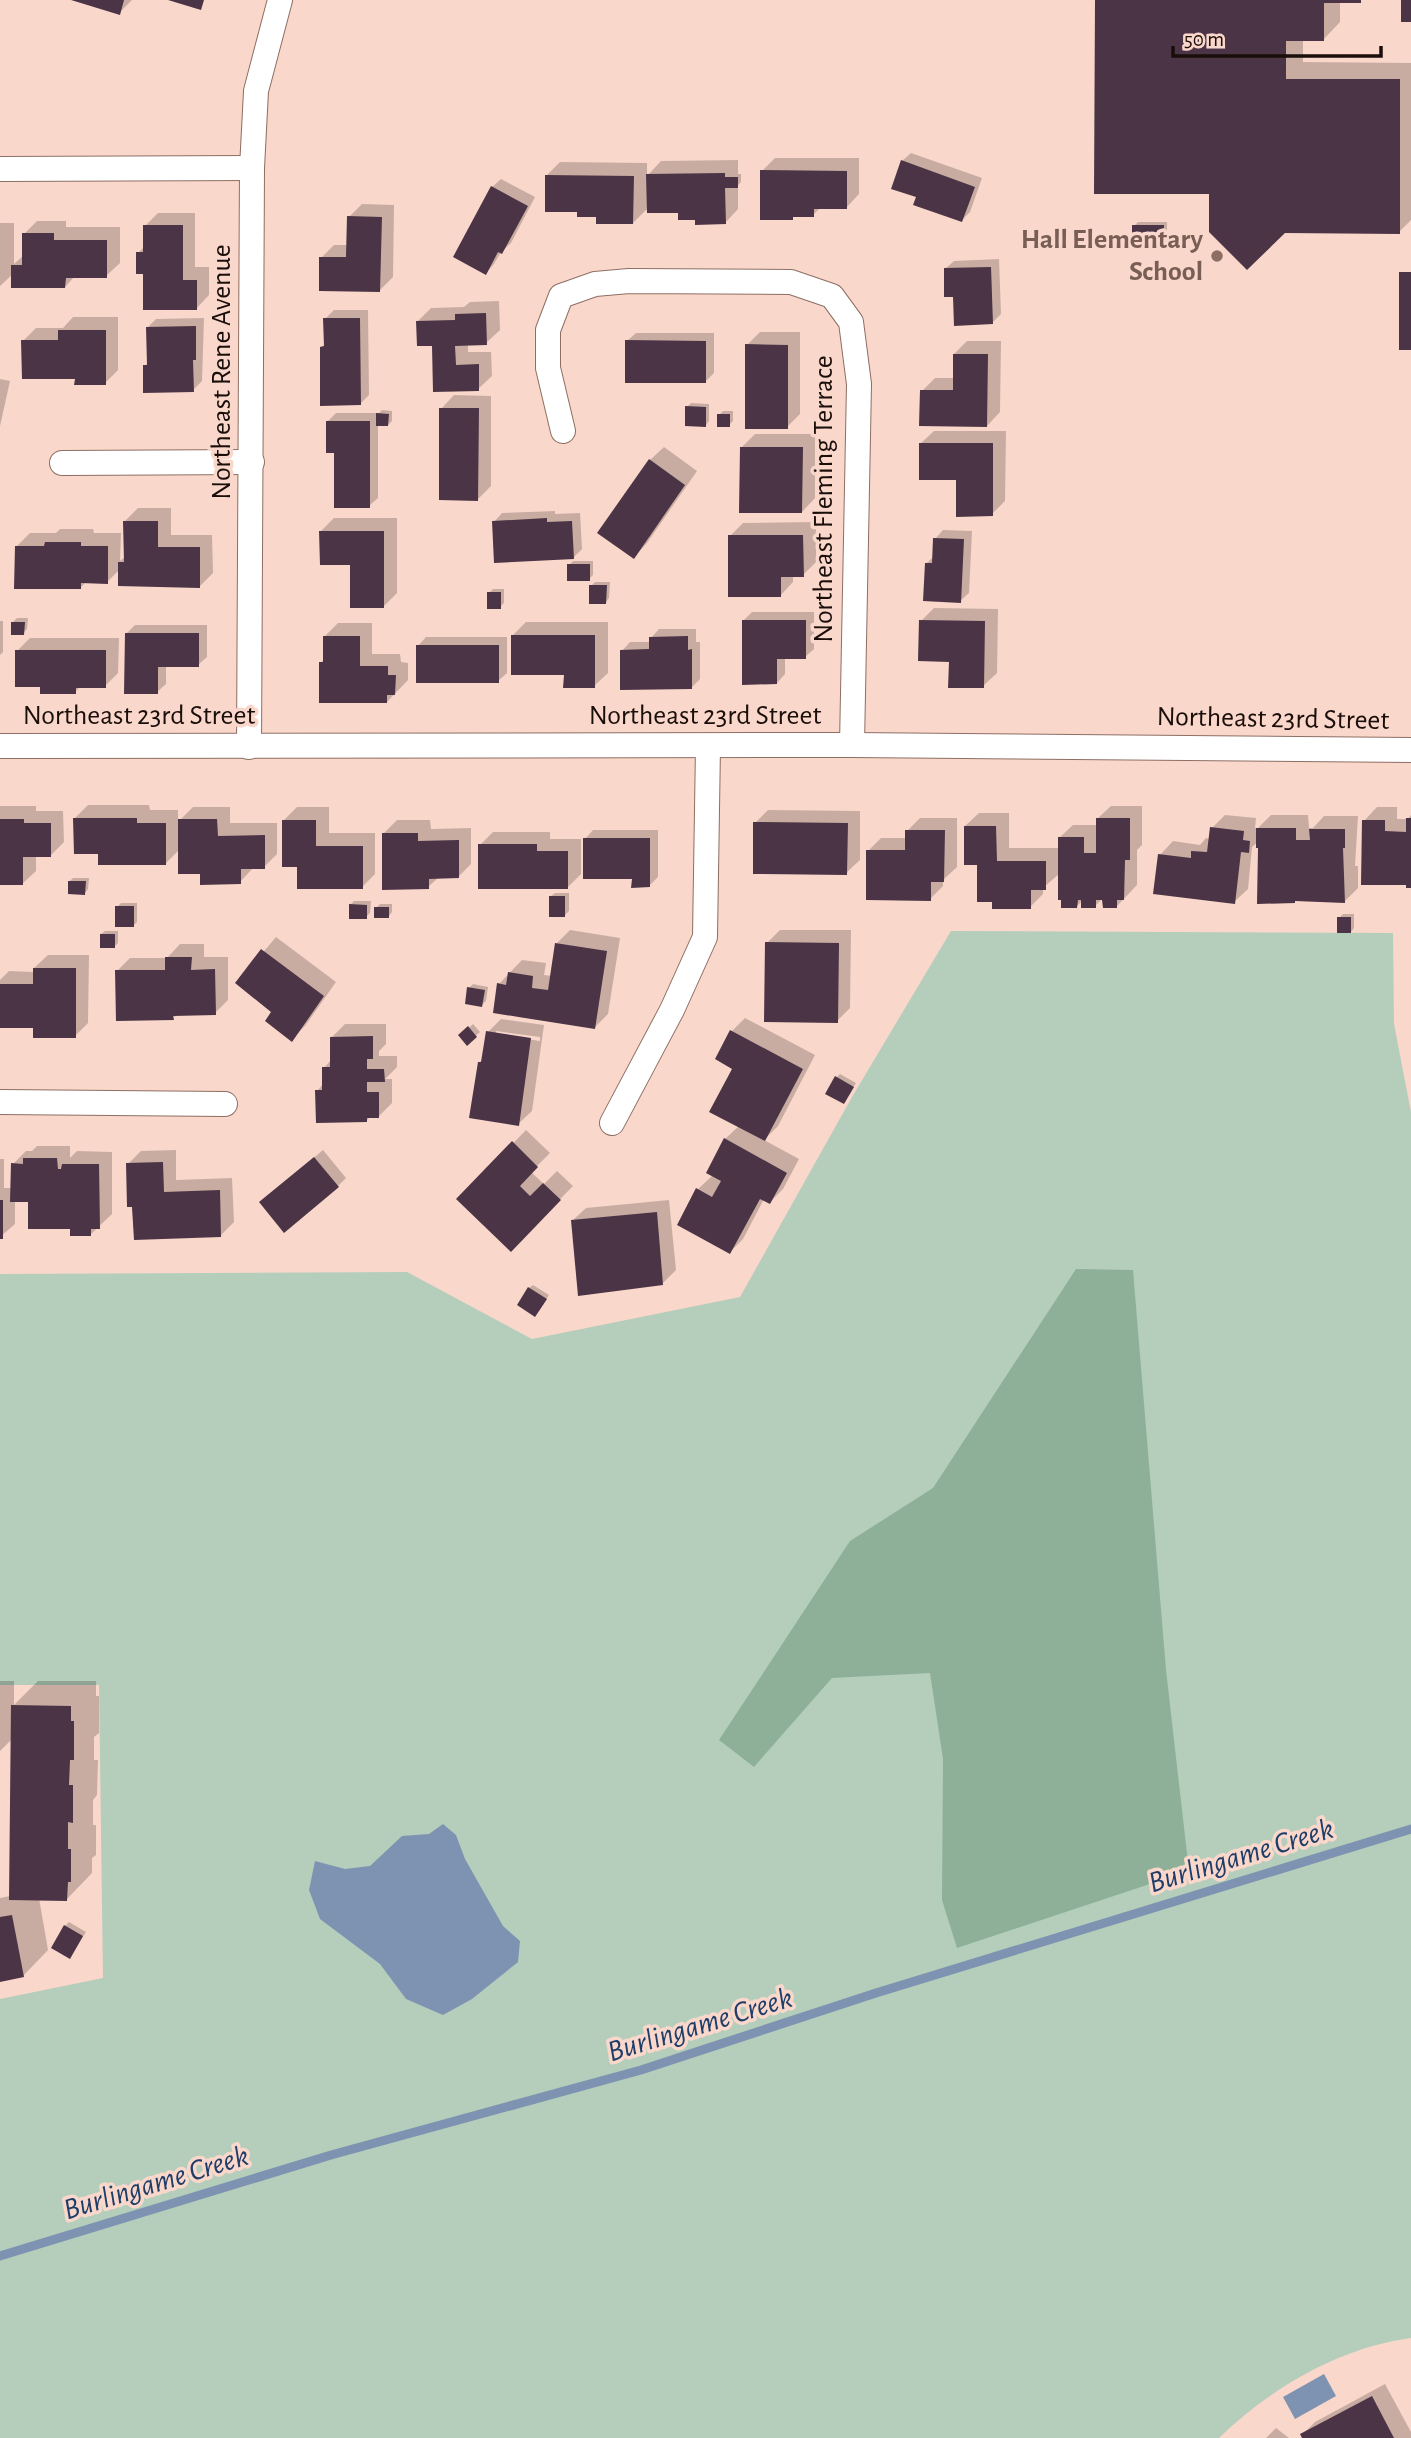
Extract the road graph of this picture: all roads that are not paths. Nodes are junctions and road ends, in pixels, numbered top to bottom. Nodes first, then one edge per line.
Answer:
1 (280, 0) edge
2 (252, 168) junction
3 (0, 169) edge
4 (563, 431) dead end
5 (252, 462) junction
6 (62, 463) dead end
7 (852, 745) junction
8 (0, 746) edge
9 (708, 746) junction
10 (249, 747) junction
11 (1411, 750) edge
12 (0, 1102) edge
13 (225, 1104) dead end
14 (612, 1123) dead end

1 - 2 street, Northeast Rene Avenue
2 - 3 street
2 - 5 street, Northeast Rene Avenue
4 - 7 street, Northeast Fleming Terrace
5 - 6 street
5 - 10 street, Northeast Rene Avenue
7 - 9 street, Northeast 23rd Street
7 - 11 street, Northeast 23rd Street
8 - 10 street, Northeast 23rd Street
9 - 10 street, Northeast 23rd Street
9 - 14 street
12 - 13 street

